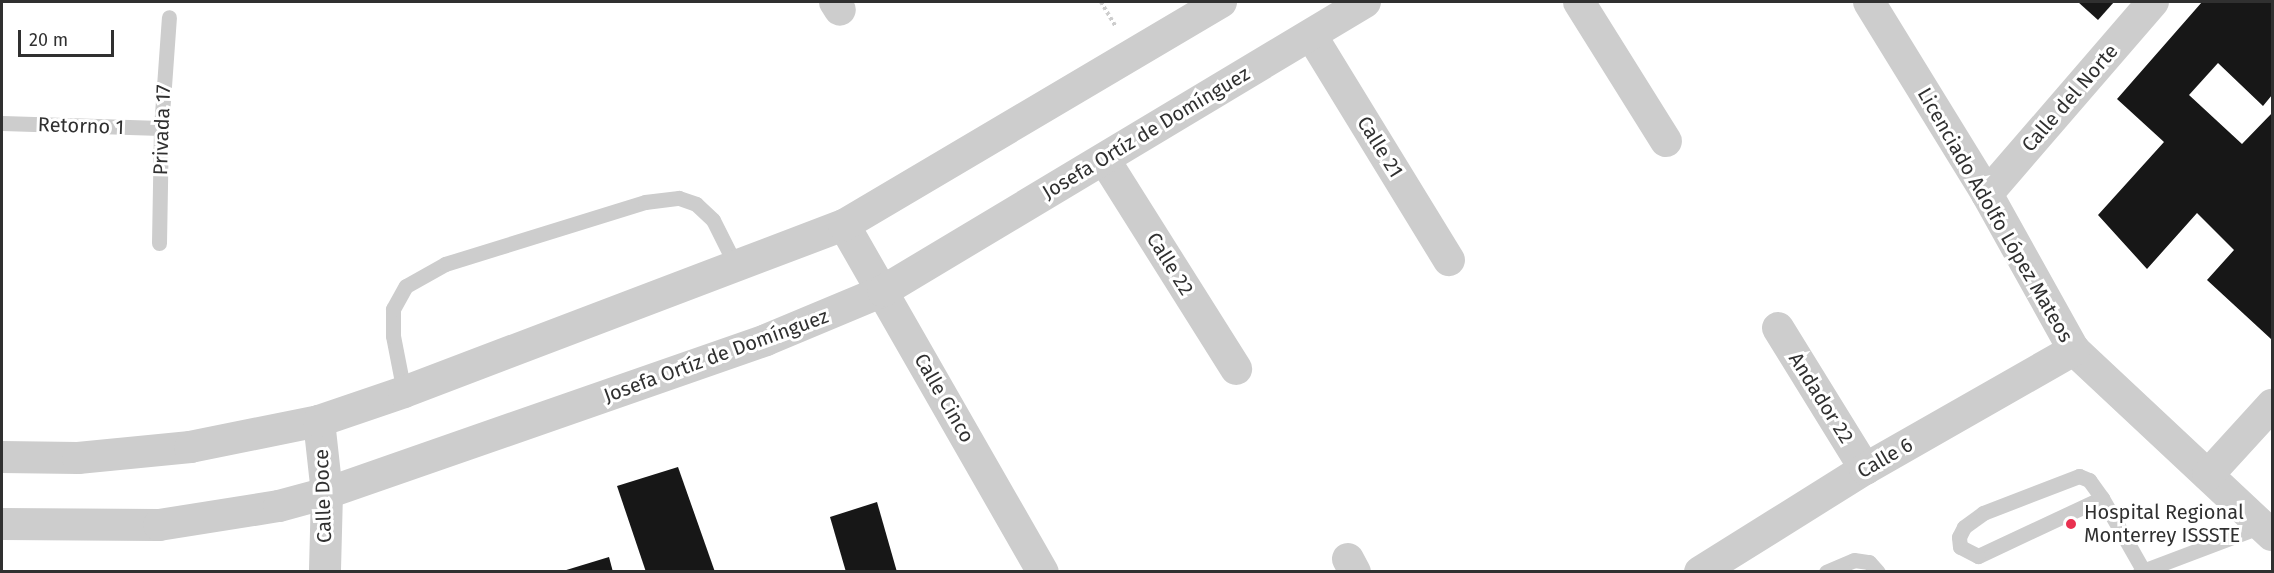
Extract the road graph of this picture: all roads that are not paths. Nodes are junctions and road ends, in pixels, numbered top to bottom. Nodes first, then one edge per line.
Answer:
1 (1221, 2) edge
2 (1365, 2) edge
3 (1579, 2) edge
4 (1869, 2) edge
5 (2153, 2) edge
6 (169, 17) dead end
7 (1311, 34) junction
8 (2, 123) edge
9 (161, 128) junction
10 (1666, 141) dead end
11 (1104, 159) junction
12 (1987, 194) junction
13 (844, 225) junction
14 (159, 243) dead end
15 (1449, 260) dead end
16 (736, 266) junction
17 (883, 291) junction
18 (1778, 328) dead end
19 (2074, 350) junction
20 (1236, 369) dead end
21 (404, 392) junction
22 (2272, 405) edge
23 (319, 421) junction
24 (2, 457) edge
25 (1865, 469) junction
26 (2208, 476) junction
27 (327, 493) junction
28 (2102, 498) junction
29 (2, 524) edge
30 (2267, 530) edge
31 (2141, 571) edge
32 (325, 572) edge
33 (1043, 572) edge
34 (1700, 572) edge
35 (1826, 572) edge
36 (1878, 572) edge

1 - 13 street
2 - 7 street, Josefa Ortíz de Domínguez
3 - 10 street
4 - 12 street, Licenciado Adolfo López Mateos
5 - 12 street, Calle del Norte
6 - 9 lane, Privada 17
7 - 11 street, Josefa Ortíz de Domínguez
7 - 15 street, Calle 21
8 - 9 lane, Retorno 1
9 - 14 lane, Privada 17
11 - 17 street, Josefa Ortíz de Domínguez
11 - 20 street, Calle 22
12 - 19 street, Licenciado Adolfo López Mateos
13 - 16 street
13 - 17 street, Calle Cinco
16 - 21 street
16 - 21 lane
17 - 27 street, Josefa Ortíz de Domínguez
17 - 33 street, Calle Cinco
18 - 25 street, Andador 22
19 - 25 street, Calle 6
19 - 26 street, Licenciado Adolfo López Mateos
21 - 23 street
22 - 26 street
23 - 24 street
23 - 27 street, Calle Doce
25 - 34 street, Calle 6
26 - 30 street, Licenciado Adolfo López Mateos
27 - 29 street, Josefa Ortíz de Domínguez
27 - 32 street, Calle Doce
28 - 28 lane
28 - 31 lane
30 - 31 lane
35 - 36 lane

